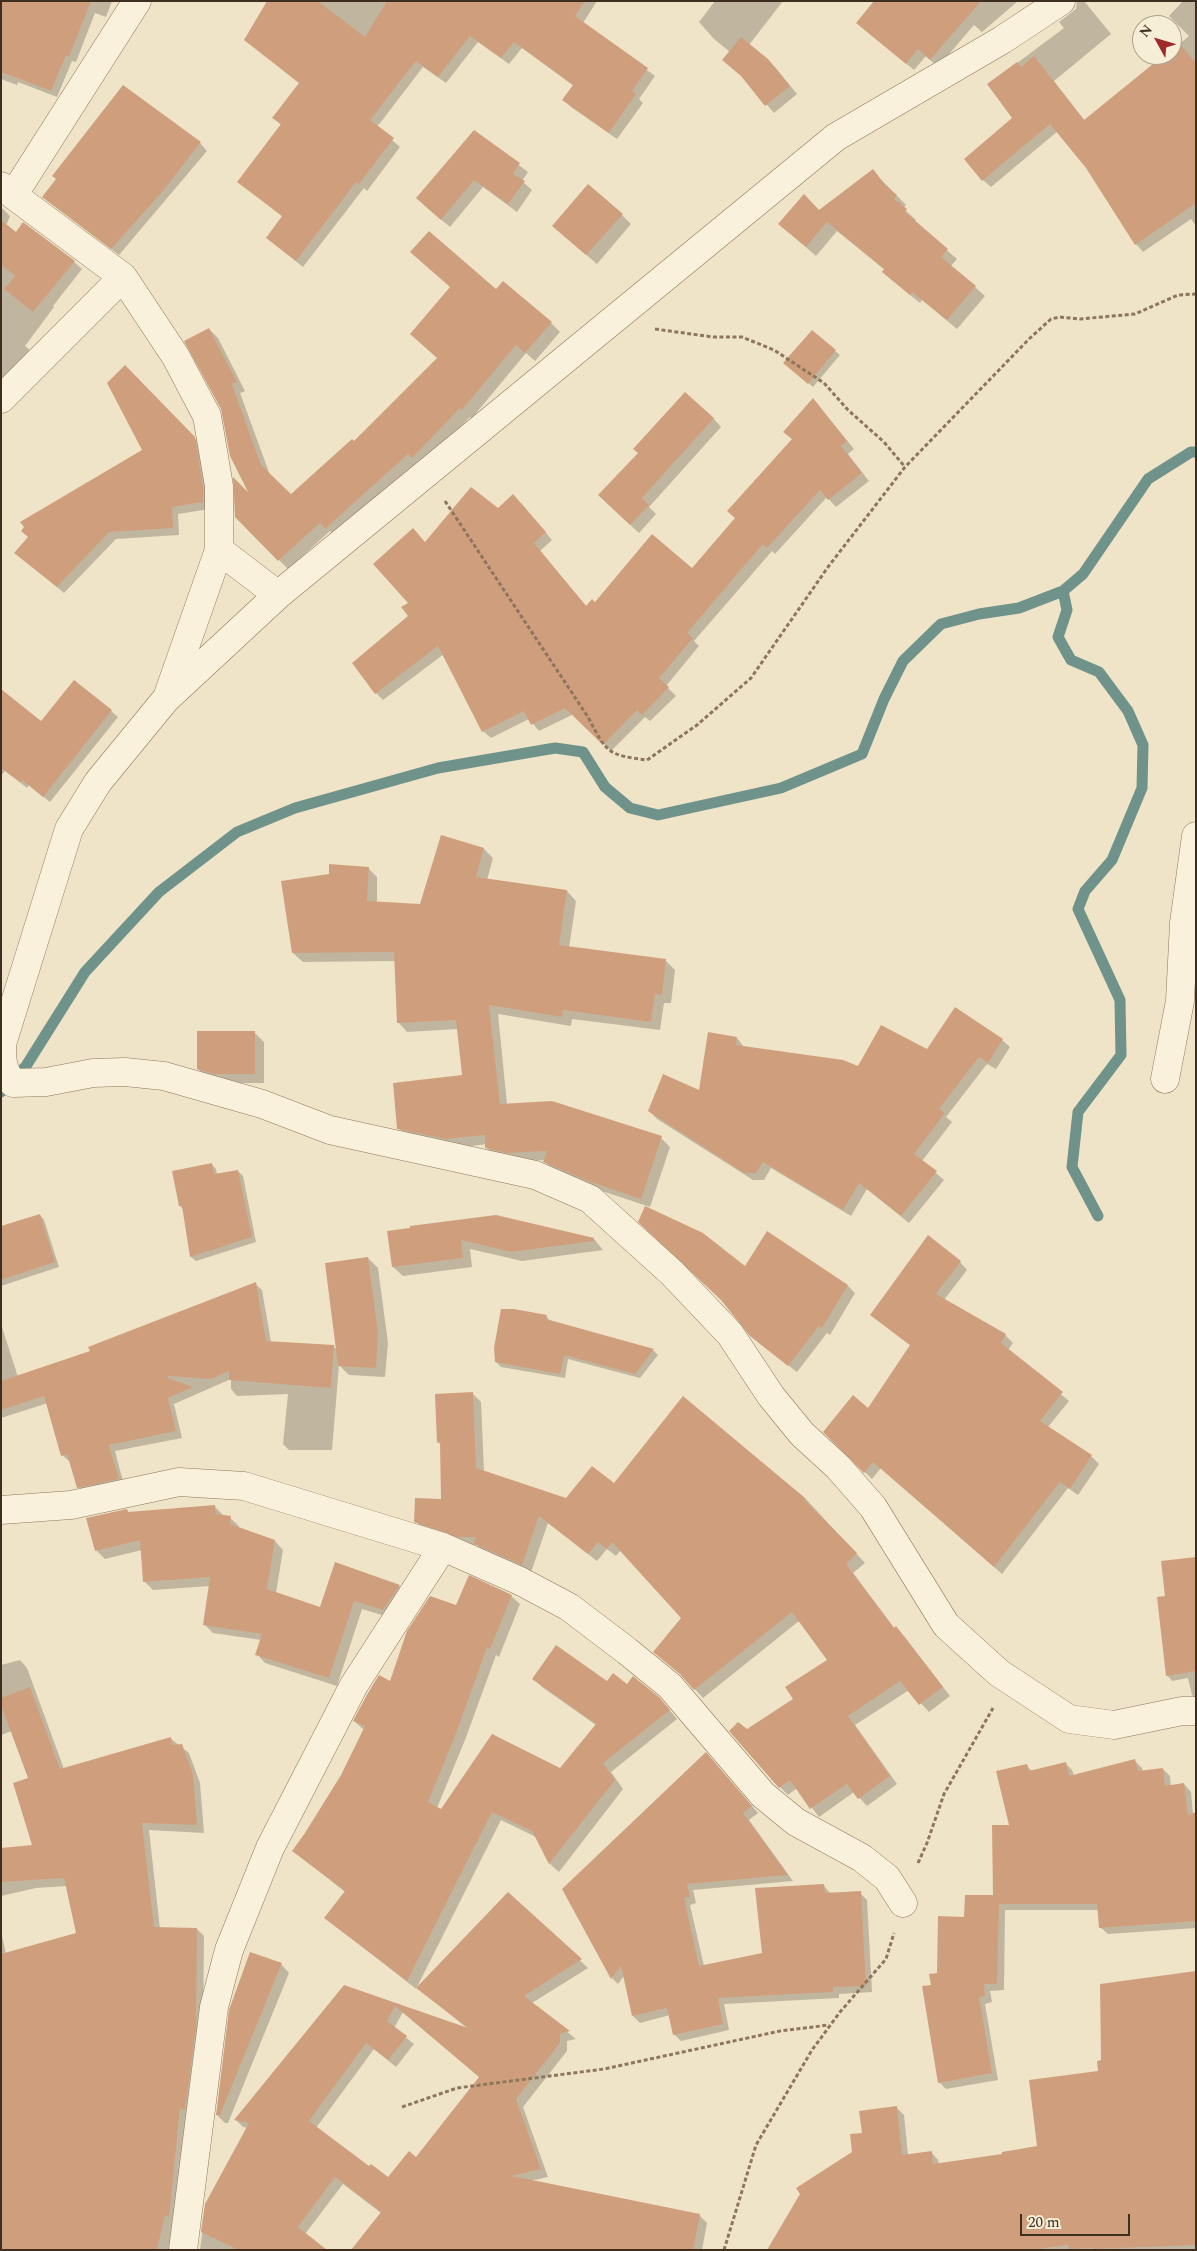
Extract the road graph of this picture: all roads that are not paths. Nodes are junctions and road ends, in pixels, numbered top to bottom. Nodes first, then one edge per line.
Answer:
1 (137, 1) edge
2 (1061, 1) edge
3 (8, 190) edge
4 (123, 277) junction
5 (1, 399) edge
6 (219, 550) junction
7 (278, 595) junction
8 (166, 699) junction
9 (1196, 836) edge
10 (1165, 1079) dead end
11 (1, 1510) edge
12 (443, 1547) junction
13 (1196, 1711) edge
14 (903, 1903) road end
15 (183, 2250) edge

1 - 3 street
2 - 7 street
3 - 4 street
4 - 5 street
4 - 6 street
6 - 7 street
6 - 8 street
7 - 8 street
8 - 13 street
9 - 10 street
11 - 12 street
12 - 14 street
12 - 15 street

